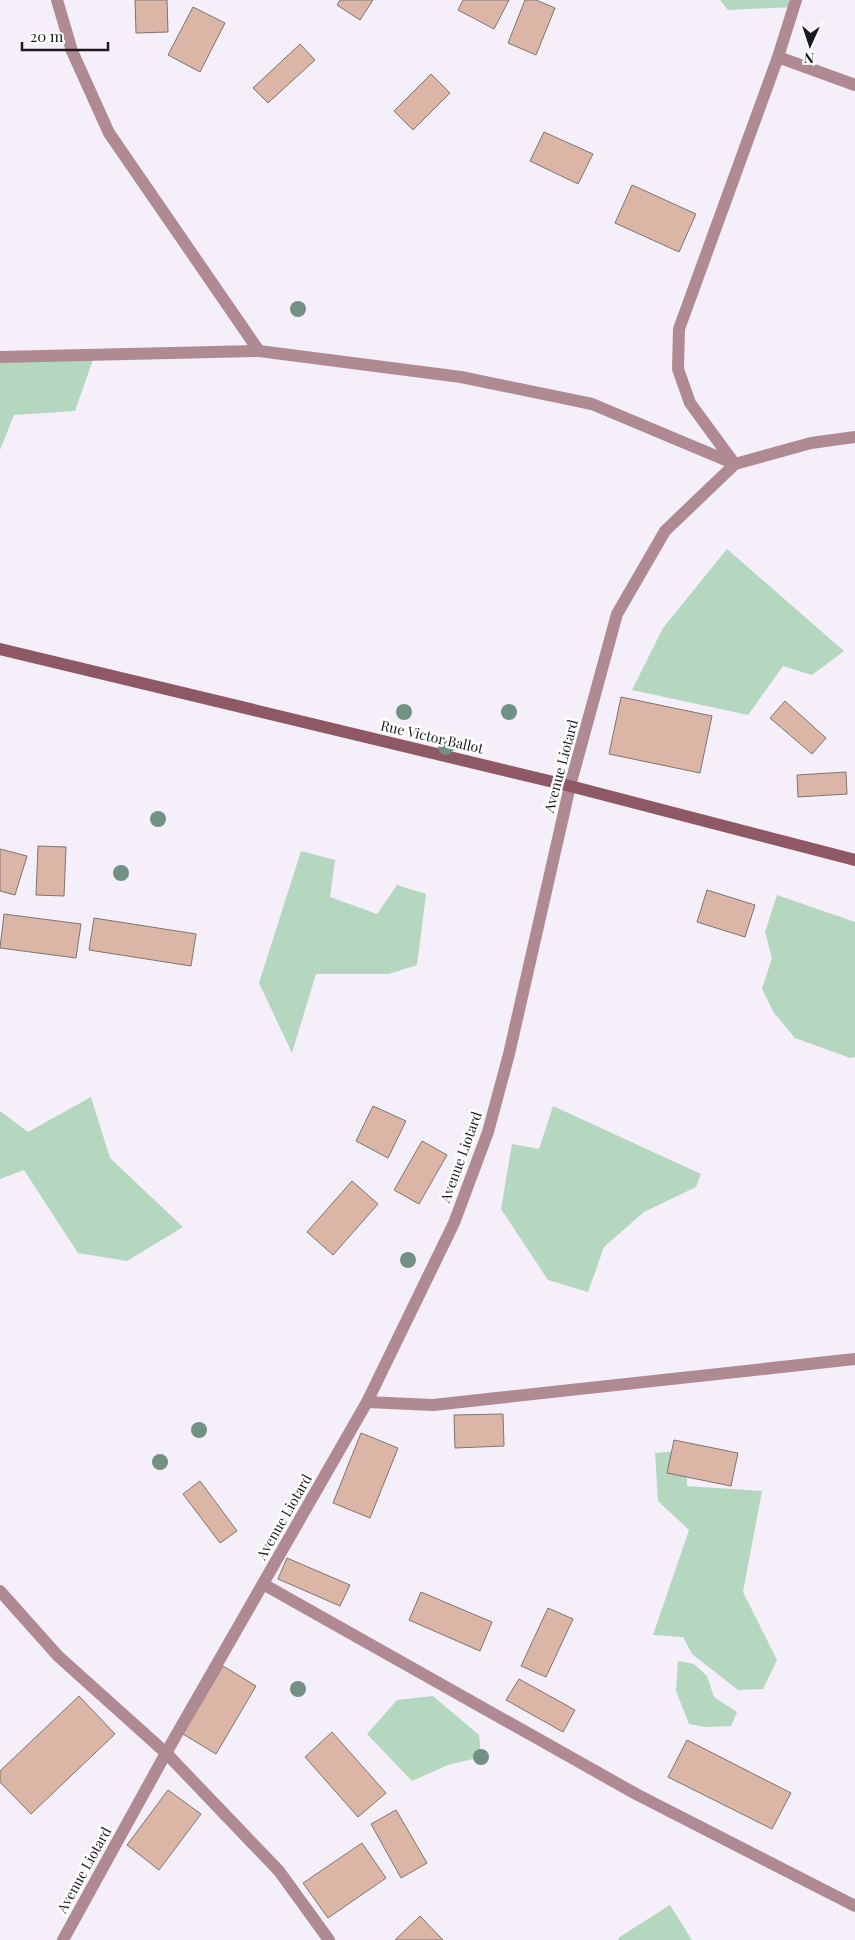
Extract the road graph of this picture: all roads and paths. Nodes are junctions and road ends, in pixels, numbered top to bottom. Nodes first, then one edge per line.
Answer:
1 (58, 0) edge
2 (796, 0) edge
3 (778, 57) junction
4 (855, 86) edge
5 (259, 351) junction
6 (0, 357) edge
7 (855, 437) edge
8 (735, 464) junction
9 (0, 649) edge
10 (570, 786) junction
11 (855, 860) edge
12 (855, 1358) edge
13 (366, 1402) junction
14 (263, 1584) junction
15 (0, 1591) edge
16 (166, 1753) junction
17 (855, 1906) edge
18 (63, 1940) edge
19 (329, 1940) edge

1 - 5 street
2 - 3 street
3 - 4 street
3 - 8 street
5 - 6 street
5 - 8 street
7 - 8 street, Avenue Liotard
8 - 10 street, Avenue Liotard
9 - 10 main road, Rue Victor Ballot
10 - 11 main road, Rue Victor Ballot
10 - 13 street, Avenue Liotard
12 - 13 street
13 - 14 street, Avenue Liotard
14 - 16 street, Avenue Liotard
14 - 17 street
15 - 16 street
16 - 18 street, Avenue Liotard
16 - 19 street

